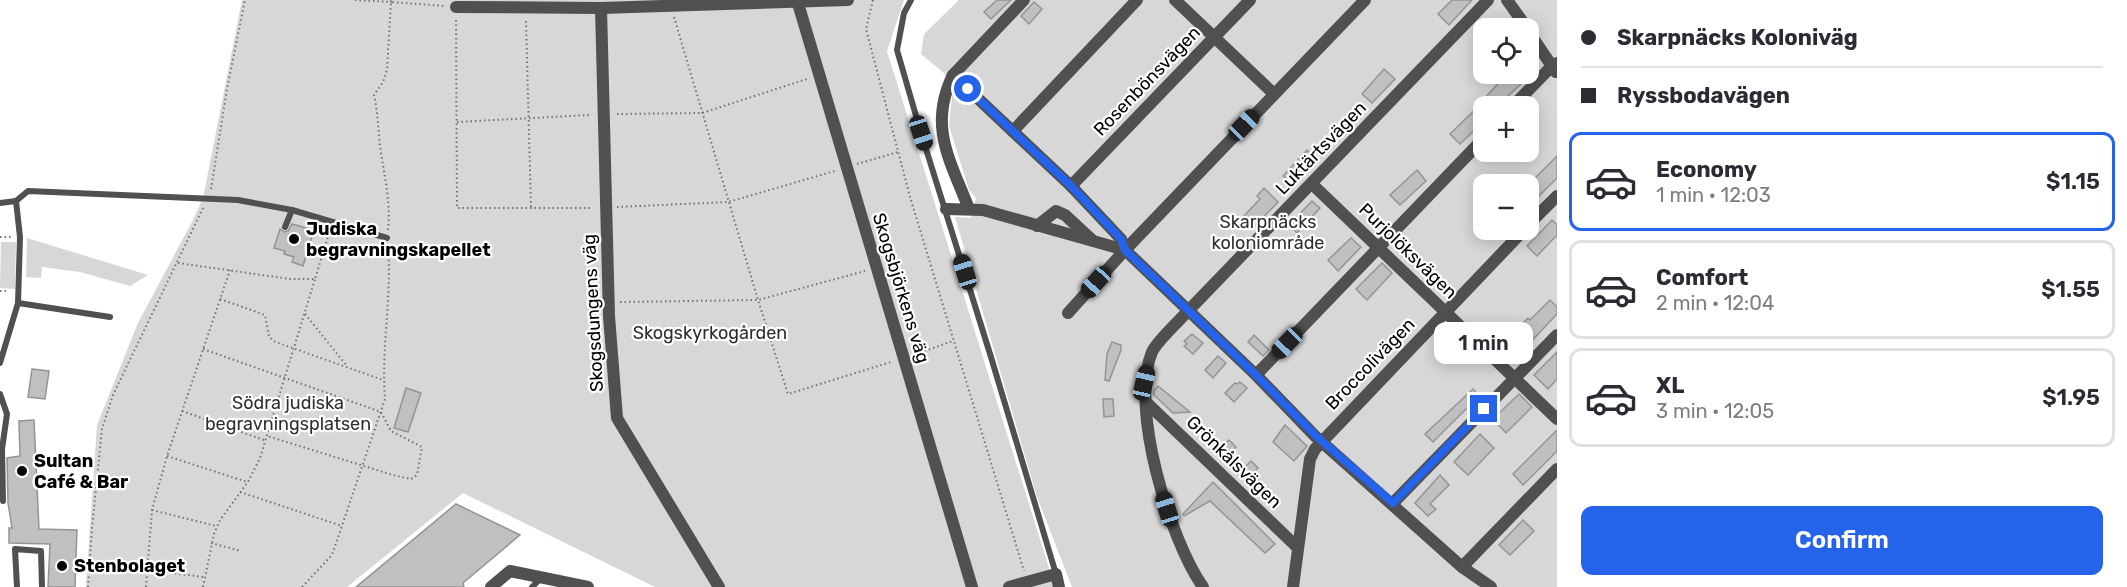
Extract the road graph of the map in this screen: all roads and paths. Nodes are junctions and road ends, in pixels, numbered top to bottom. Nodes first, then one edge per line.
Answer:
1 (245, 0) edge
2 (355, 0) edge
3 (848, 0) edge
4 (873, 0) edge
5 (911, 0) edge
6 (1024, 0) edge
7 (1137, 0) edge
8 (1174, 0) edge
9 (1250, 0) edge
10 (1365, 0) edge
11 (1488, 0) edge
12 (1507, 0) edge
13 (391, 1) edge
14 (797, 1) edge
15 (670, 5) junction
16 (456, 7) joint
17 (526, 7) junction
18 (601, 8) junction
19 (1520, 18) edge
20 (1214, 37) junction
21 (1539, 45) edge
22 (1556, 67) edge
23 (818, 75) junction
24 (953, 75) junction
25 (1274, 94) junction
26 (1525, 96) edge
27 (702, 113) junction
28 (604, 115) junction
29 (528, 118) junction
30 (457, 122) dead end
31 (1012, 131) junction
32 (1473, 150) edge
33 (1312, 184) junction
34 (1071, 186) junction
35 (1557, 196) edge
36 (207, 199) junction
37 (16, 201) junction
38 (0, 203) edge
39 (531, 208) dead end
40 (946, 209) junction
41 (969, 209) junction
42 (292, 210) junction
43 (1539, 214) edge
44 (333, 221) junction
45 (285, 226) dead end
46 (1037, 226) junction
47 (387, 238) junction
48 (1514, 240) edge
49 (1095, 243) junction
50 (1380, 248) junction
51 (1125, 250) junction
52 (178, 263) junction
53 (875, 269) junction
54 (230, 270) junction
55 (315, 279) junction
56 (220, 299) junction
57 (608, 300) junction
58 (758, 300) junction
59 (18, 303) junction
60 (1188, 311) junction
61 (1444, 311) junction
62 (304, 313) junction
63 (1068, 313) dead end
64 (110, 317) dead end
65 (1557, 335) edge
66 (955, 340) junction
67 (293, 348) junction
68 (203, 349) junction
69 (903, 358) junction
70 (0, 363) edge
71 (347, 366) junction
72 (1256, 375) junction
73 (283, 378) junction
74 (1515, 378) junction
75 (383, 380) junction
76 (0, 394) edge
77 (1147, 403) junction
78 (182, 411) junction
79 (381, 412) junction
80 (1557, 419) edge
81 (267, 436) junction
82 (266, 440) junction
83 (1321, 440) junction
84 (167, 456) junction
85 (364, 465) junction
86 (1557, 469) edge
87 (248, 482) junction
88 (240, 492) junction
89 (3, 501) dead end
90 (1393, 503) junction
91 (152, 510) junction
92 (342, 525) junction
93 (217, 527) junction
94 (211, 543) junction
95 (1297, 547) junction
96 (241, 551) dead end
97 (1462, 567) junction
98 (148, 570) junction
99 (1056, 574) junction
100 (204, 577) junction
101 (542, 577) junction
102 (1028, 582) junction
103 (17, 587) edge
104 (42, 587) edge
105 (88, 587) edge
106 (146, 587) edge
107 (203, 587) edge
108 (302, 587) edge
109 (491, 587) edge
110 (532, 587) edge
111 (588, 587) edge
112 (719, 587) edge
113 (972, 587) edge
114 (1009, 587) edge
115 (1059, 587) edge
116 (1203, 587) edge
117 (1293, 587) edge
118 (1491, 587) edge

1 - 36 path
2 - 13 path
3 - 14 street
4 - 66 path
5 - 40 lane
6 - 24 street
7 - 31 street
8 - 20 street
9 - 20 street, Rosenbönsvägen
10 - 25 street
11 - 33 street, Luktärtsvägen
12 - 19 street
13 - 16 path
13 - 47 path
14 - 15 street
14 - 23 street, Skogsbjörkens väg
15 - 18 street
15 - 27 path
16 - 17 street
17 - 18 street
17 - 29 path
18 - 28 street, Skogsdungens väg
20 - 25 street
20 - 34 street, Rosenbönsvägen
21 - 22 street
22 - 26 street
23 - 27 path
23 - 53 street, Skogsbjörkens väg
24 - 31 street
24 - 41 street
25 - 51 street
27 - 28 path
27 - 58 path
28 - 29 path
28 - 57 street, Skogsdungens väg
29 - 30 path
29 - 39 path
31 - 34 street
32 - 50 street
33 - 50 street, Purjolöksvägen
33 - 60 street, Luktärtsvägen
34 - 51 street
35 - 43 street
36 - 37 lane
36 - 42 lane
36 - 52 path
37 - 38 lane
37 - 59 lane
40 - 41 street
40 - 99 lane
41 - 46 street
42 - 44 lane
42 - 45 lane
44 - 47 lane
44 - 55 path
46 - 49 street
46 - 49 street
47 - 75 path
48 - 61 street, Broccolivägen
49 - 51 street
50 - 61 street, Purjolöksvägen
50 - 72 street
51 - 60 street
51 - 63 street
52 - 54 path
52 - 105 path
53 - 58 path
53 - 69 street, Skogsbjörkens väg
54 - 55 path
54 - 56 path
55 - 62 path
56 - 67 path
56 - 68 path
57 - 58 path
57 - 112 street, Skogsdungens väg
58 - 69 path
59 - 64 lane
59 - 70 lane
60 - 72 street
60 - 77 street, Luktärtsvägen
61 - 74 street, Purjolöksvägen
61 - 83 street, Broccolivägen
62 - 67 path
62 - 71 path
65 - 74 street
66 - 69 path
66 - 102 path
67 - 71 path
67 - 73 path
68 - 73 path
68 - 78 path
69 - 113 street, Skogsbjörkens väg
71 - 75 path
72 - 83 street
73 - 79 path
73 - 81 path
74 - 80 street, Purjolöksvägen
74 - 90 street
75 - 79 path
76 - 89 lane
77 - 95 street, Grönkålsvägen
77 - 116 street, Luktärtsvägen
78 - 82 path
78 - 84 path
79 - 85 path
79 - 85 path
81 - 82 path
81 - 85 path
82 - 87 path
83 - 90 street
83 - 95 street, Broccolivägen
84 - 87 path
84 - 91 path
85 - 92 path
86 - 97 street
87 - 88 path
88 - 92 path
88 - 93 path
90 - 97 street
91 - 93 path
91 - 98 path
92 - 108 path
93 - 94 path
94 - 96 path
94 - 100 path
95 - 117 street, Broccolivägen
97 - 118 street
98 - 100 path
98 - 106 path
99 - 102 street
99 - 115 street
100 - 107 path
101 - 109 street
101 - 110 lane
101 - 111 street
102 - 114 street
103 - 104 lane

